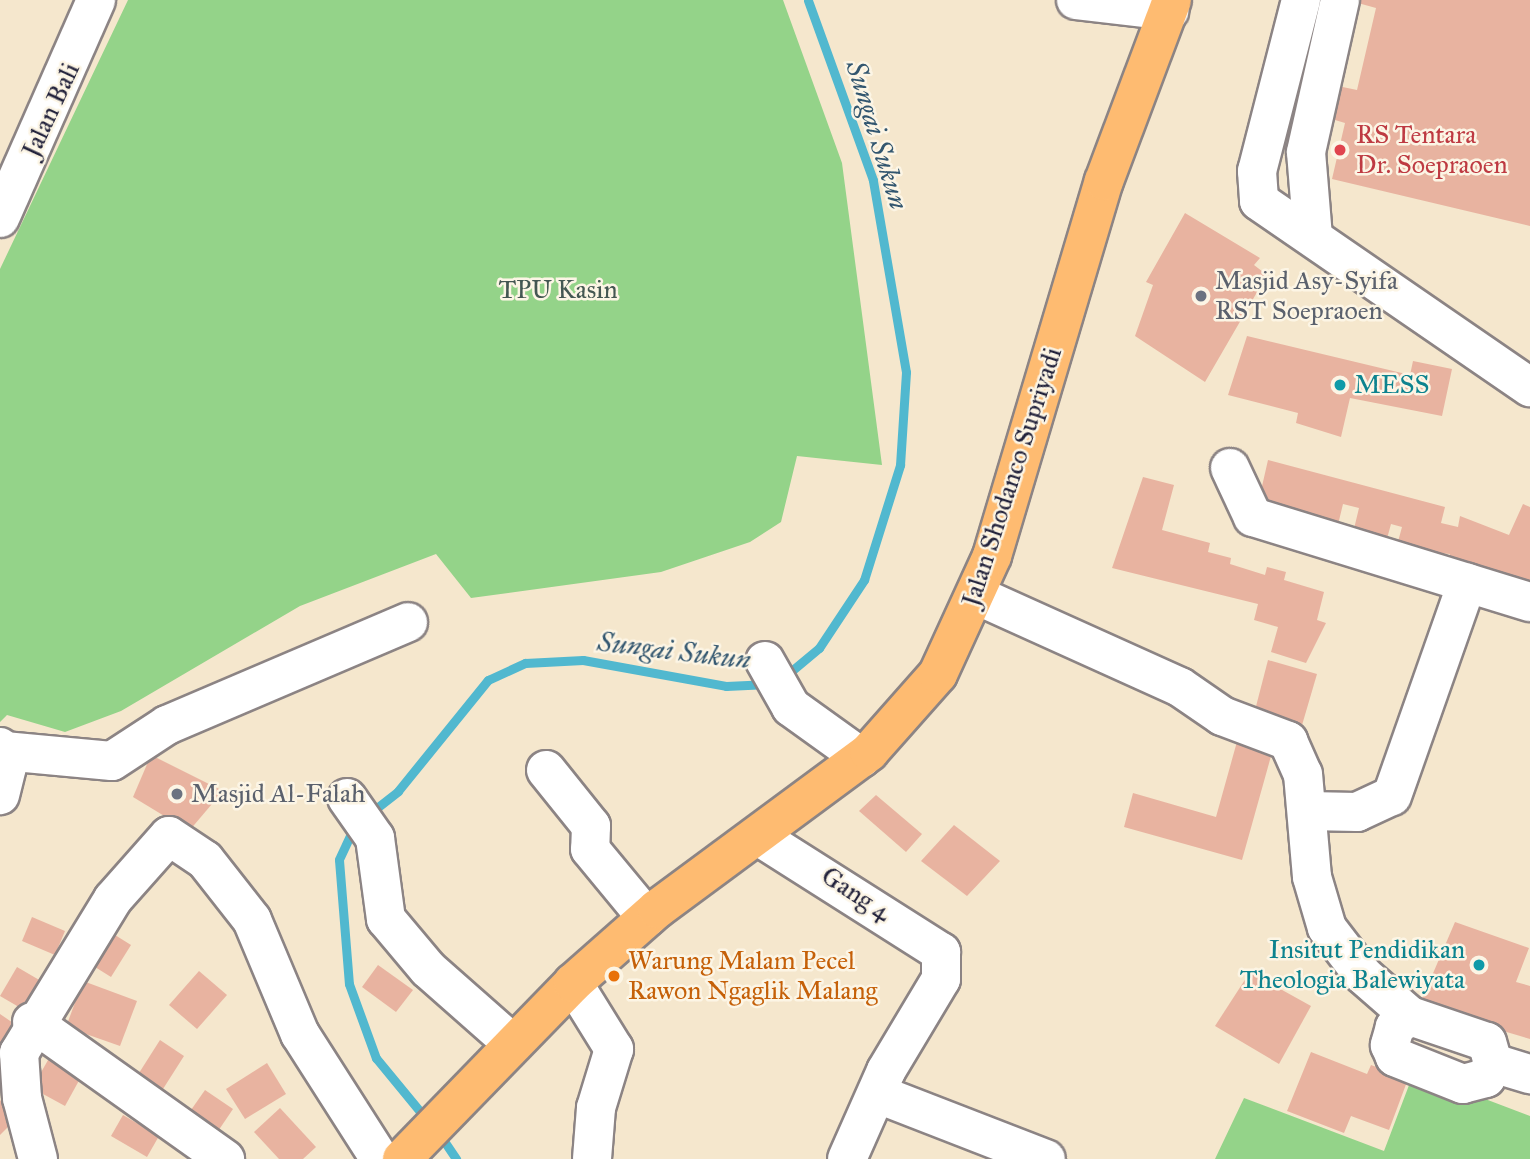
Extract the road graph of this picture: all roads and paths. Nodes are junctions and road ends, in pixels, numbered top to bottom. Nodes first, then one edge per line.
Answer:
1 (96, 0) edge
2 (1076, 0) edge
3 (1301, 0) edge
4 (1340, 0) edge
5 (1170, 5) edge
6 (1, 215) edge
7 (1313, 237) junction
8 (1530, 387) edge
9 (1230, 468) dead end
10 (1467, 583) junction
11 (976, 596) junction
12 (1530, 602) edge
13 (408, 622) dead end
14 (765, 661) dead end
15 (2, 749) edge
16 (862, 758) junction
17 (546, 771) dead end
18 (0, 795) edge
19 (347, 799) dead end
20 (1308, 811) junction
21 (758, 836) junction
22 (647, 918) junction
23 (573, 983) junction
24 (32, 1023) junction
25 (513, 1044) junction
26 (1530, 1073) edge
27 (878, 1094) junction
28 (38, 1159) edge
29 (225, 1159) edge
30 (380, 1159) edge
31 (402, 1159) edge
32 (592, 1159) edge
33 (847, 1159) edge
34 (1046, 1159) edge

1 - 6 street, Jalan Bali
2 - 5 street
3 - 7 street
4 - 7 street
5 - 11 main road, Jalan Shodanco Supriyadi
7 - 8 street
9 - 10 street
10 - 12 street
10 - 20 street
11 - 16 main road, Jalan Shodanco Supriyadi
11 - 20 street
13 - 15 street
14 - 16 street
15 - 18 street
16 - 21 main road, Jalan Shodanco Supriyadi
17 - 22 street
19 - 25 street
20 - 26 street
21 - 22 main road, Jalan Shodanco Supriyadi
21 - 27 street, Gang 4
22 - 23 main road, Jalan Shodanco Supriyadi
23 - 25 main road, Jalan Shodanco Supriyadi
23 - 32 street
24 - 28 street
24 - 29 street
24 - 30 street
25 - 31 main road, Jalan Shodanco Supriyadi
27 - 33 street
27 - 34 street

